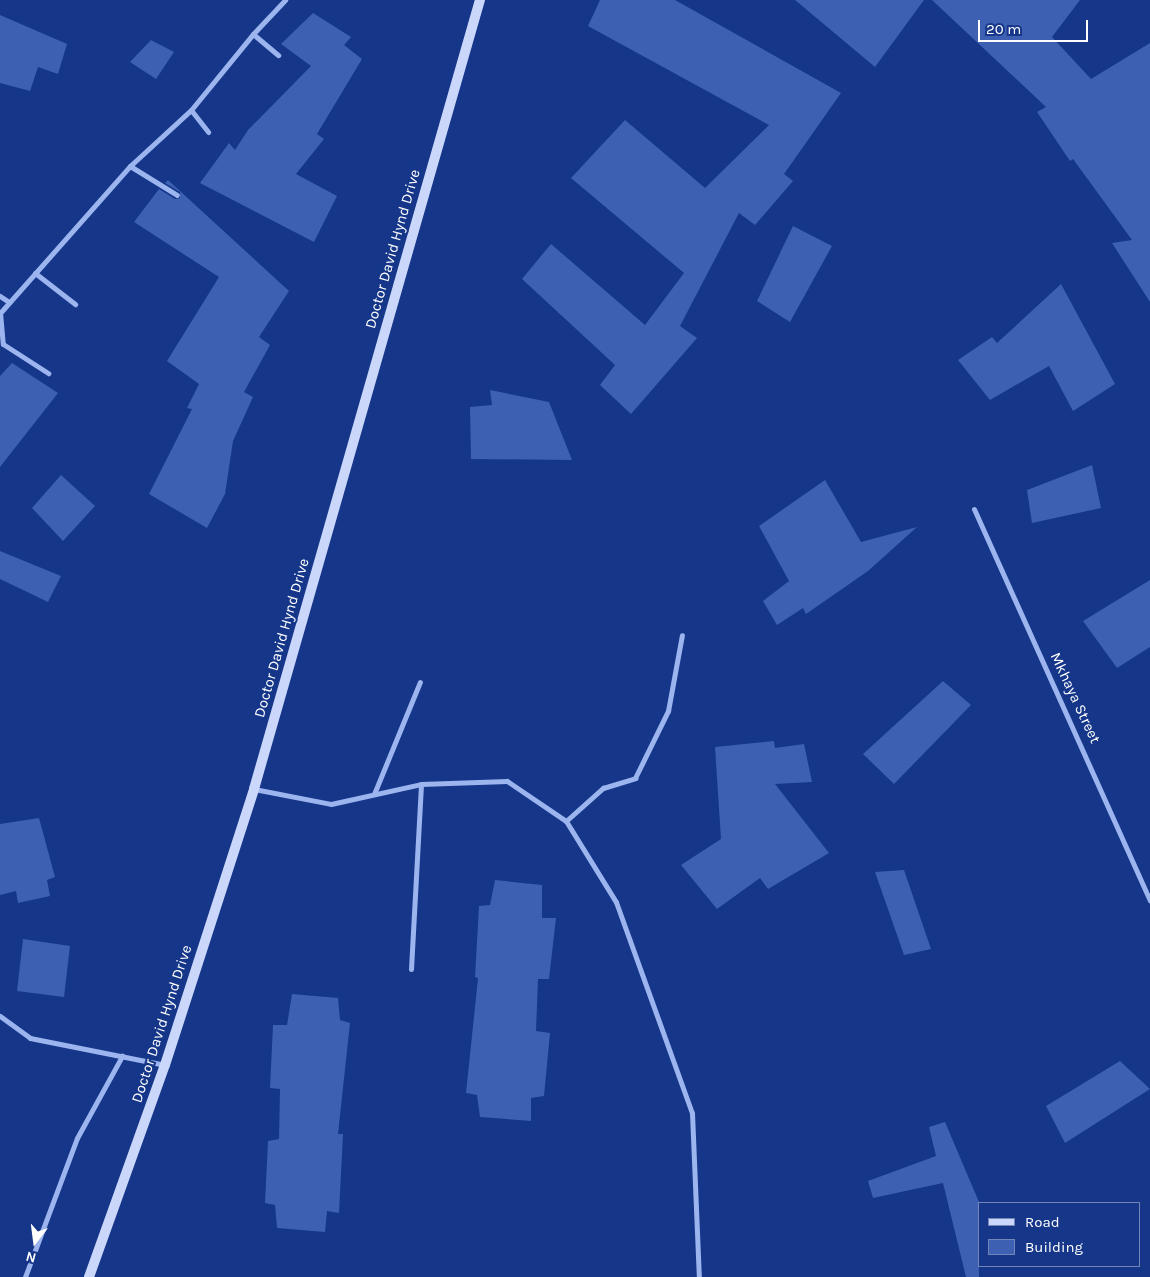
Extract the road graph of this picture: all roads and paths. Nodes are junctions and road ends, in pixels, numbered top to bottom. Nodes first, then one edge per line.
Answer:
1 (285, 0) edge
2 (480, 0) edge
3 (252, 34) junction
4 (278, 55) dead end
5 (191, 110) junction
6 (208, 132) dead end
7 (130, 166) junction
8 (177, 194) dead end
9 (35, 273) junction
10 (0, 296) edge
11 (10, 302) junction
12 (75, 304) dead end
13 (0, 313) edge
14 (48, 372) dead end
15 (974, 509) dead end
16 (682, 635) dead end
17 (420, 682) dead end
18 (421, 784) junction
19 (254, 789) junction
20 (374, 794) junction
21 (566, 820) junction
22 (1150, 900) edge
23 (411, 969) dead end
24 (0, 1016) edge
25 (122, 1056) junction
26 (165, 1065) junction
27 (24, 1277) edge
28 (89, 1277) edge
29 (699, 1277) edge

1 - 3 street
2 - 19 main road, Doctor David Hynd Drive
3 - 4 street
3 - 5 street
5 - 6 street
5 - 7 street
7 - 8 street
7 - 9 street
9 - 11 street
9 - 12 street
10 - 11 street
11 - 13 street
13 - 14 street
15 - 22 street, Mkhaya Street
16 - 21 street
17 - 20 street
18 - 20 street
18 - 21 street
18 - 23 street
19 - 20 street
19 - 26 main road, Doctor David Hynd Drive
21 - 29 street
24 - 25 street
25 - 26 street
25 - 27 street
26 - 28 main road, Doctor David Hynd Drive

